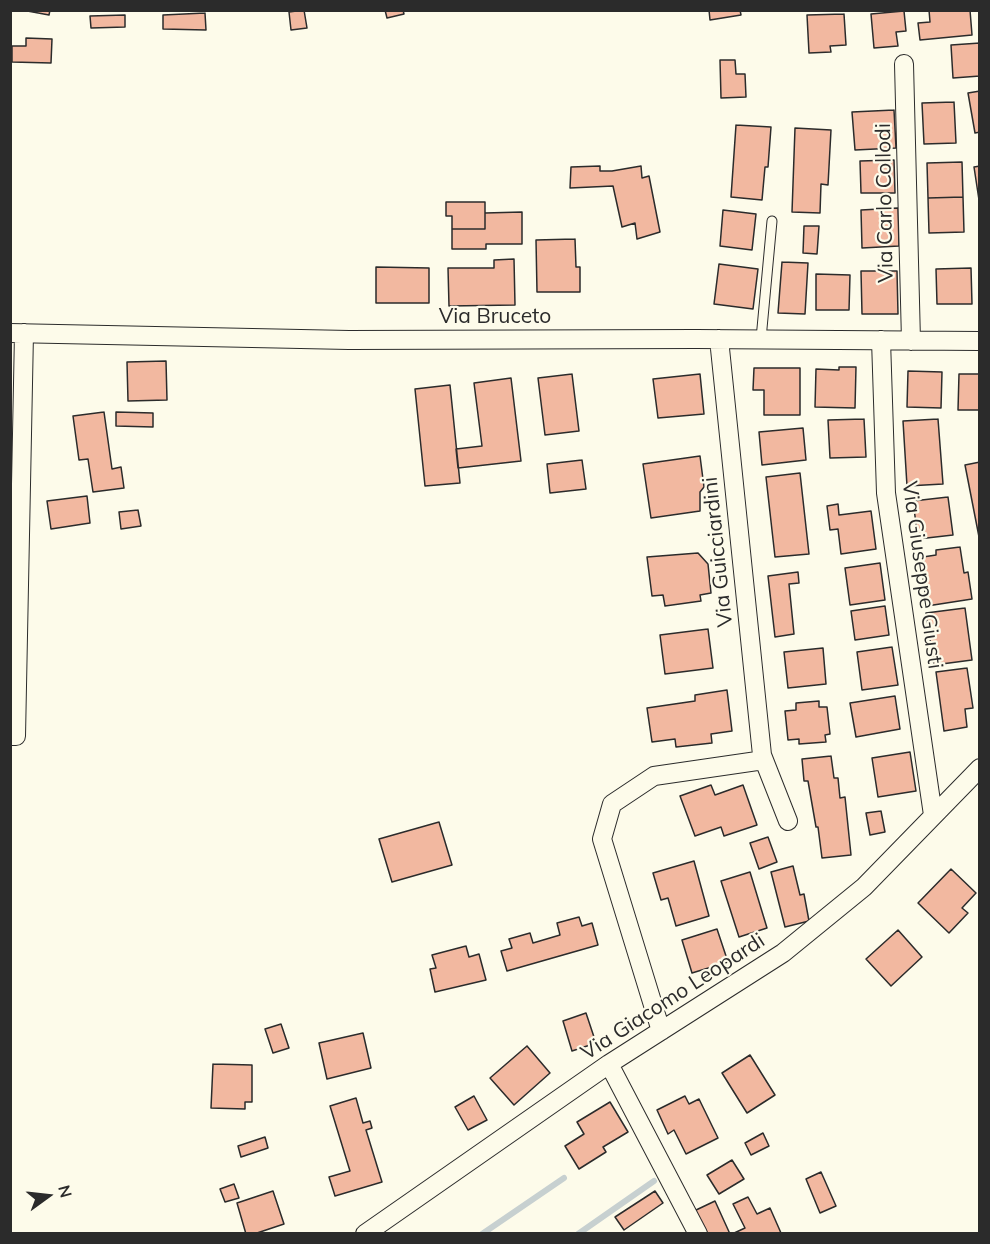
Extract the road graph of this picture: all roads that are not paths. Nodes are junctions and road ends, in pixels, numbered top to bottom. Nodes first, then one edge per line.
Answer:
1 (904, 64) dead end
2 (772, 221) dead end
3 (17, 333) edge
4 (719, 339) junction
5 (761, 339) junction
6 (881, 340) junction
7 (911, 340) junction
8 (980, 341) edge
9 (10, 736) edge
10 (764, 760) junction
11 (980, 768) edge
12 (933, 815) junction
13 (788, 821) dead end
14 (661, 1031) junction
15 (609, 1064) junction
16 (365, 1233) edge
17 (698, 1233) edge

1 - 7 street, Via Carlo Collodi
2 - 5 lane
3 - 4 street, Via Bruceto
3 - 9 street
4 - 5 street, Via Bruceto
4 - 10 street, Via Guicciardini
5 - 6 street, Via Bruceto
6 - 7 street, Via Bruceto
6 - 12 street, Via Giuseppe Giusti
7 - 8 street, Via Bruceto
10 - 13 street, Via Guicciardini
10 - 14 street
11 - 12 street, Via Giacomo Leopardi
12 - 14 street, Via Giacomo Leopardi
14 - 15 street, Via Giacomo Leopardi
15 - 16 street, Via Giacomo Leopardi
15 - 17 street

